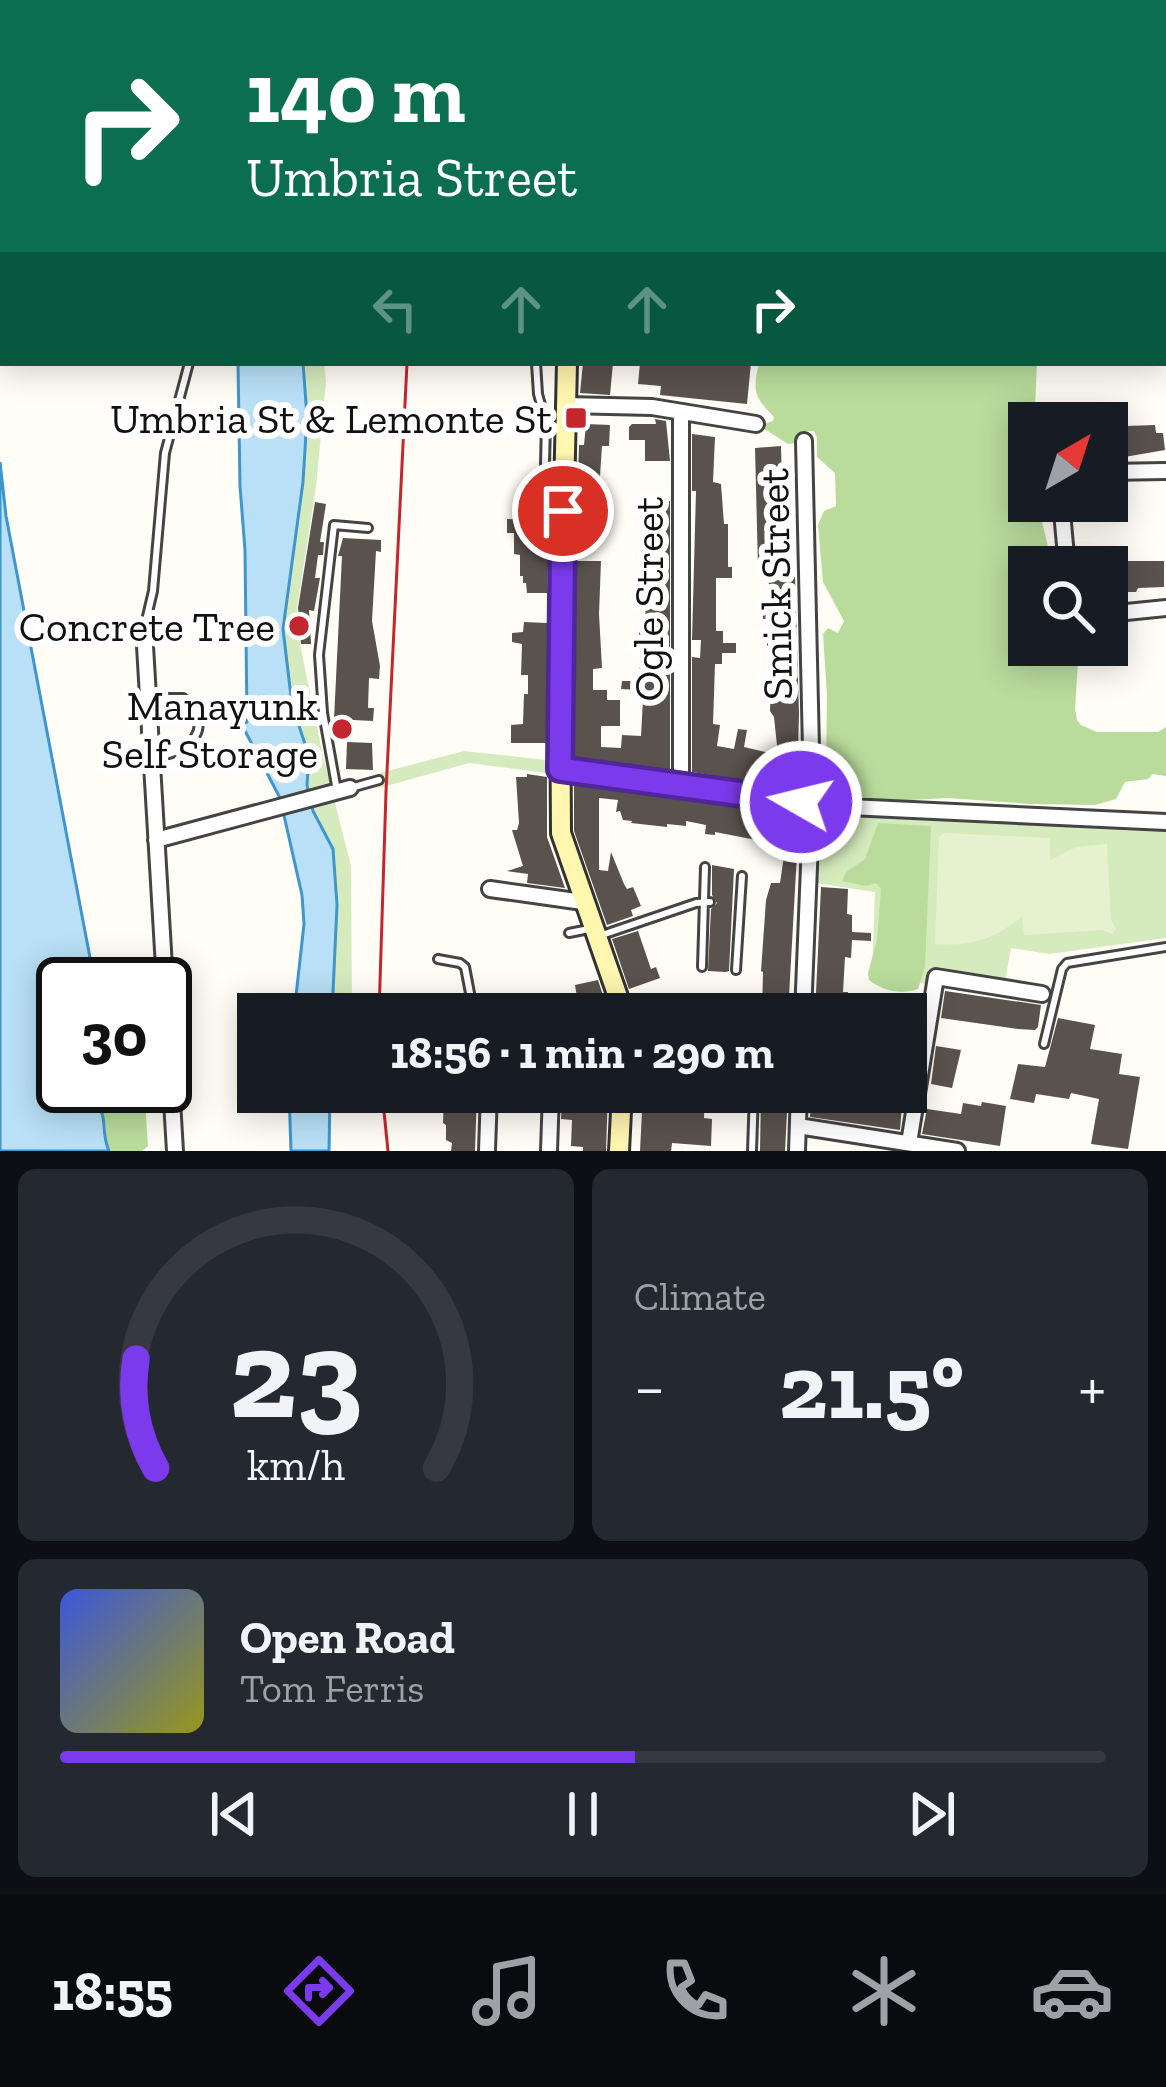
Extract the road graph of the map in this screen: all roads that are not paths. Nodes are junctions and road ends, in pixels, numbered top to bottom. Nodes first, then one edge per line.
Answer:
1 (188, 366) edge
2 (536, 366) edge
3 (566, 366) edge
4 (540, 401) junction
5 (557, 405) junction
6 (681, 413) junction
7 (756, 424) dead end
8 (804, 441) dead end
9 (1128, 472) edge
10 (1166, 472) edge
11 (544, 506) dead end
12 (368, 528) dead end
13 (1166, 608) edge
14 (1128, 612) edge
15 (144, 628) joint
16 (148, 698) junction
17 (152, 757) junction
18 (560, 769) junction
19 (380, 780) dead end
20 (681, 785) junction
21 (344, 790) junction
22 (812, 804) junction
23 (1166, 821) edge
24 (156, 841) junction
25 (705, 867) dead end
26 (742, 876) dead end
27 (490, 889) dead end
28 (584, 902) junction
29 (707, 902) junction
30 (594, 932) junction
31 (569, 933) dead end
32 (1166, 947) edge
33 (163, 957) edge
34 (438, 959) dead end
35 (702, 967) dead end
36 (736, 970) dead end
37 (470, 993) edge
38 (616, 993) edge
39 (804, 993) edge
40 (1042, 994) dead end
41 (1044, 1044) dead end
42 (173, 1113) edge
43 (488, 1113) edge
44 (550, 1113) edge
45 (621, 1113) edge
46 (753, 1113) edge
47 (799, 1113) edge
48 (798, 1126) junction
49 (909, 1143) junction
50 (862, 1144) edge
51 (175, 1151) edge
52 (487, 1151) edge
53 (549, 1151) edge
54 (619, 1151) edge
55 (752, 1151) edge
56 (797, 1151) edge
57 (957, 1151) edge

1 - 15 lane
2 - 4 lane
3 - 5 main road
4 - 5 lane
4 - 11 lane
5 - 6 street
5 - 18 main road
6 - 7 street
6 - 20 street, Ogle Street
8 - 22 street, Smick Street
9 - 10 street
12 - 21 lane
13 - 14 street
15 - 16 street
16 - 17 street
16 - 17 lane
17 - 24 street
18 - 20 street
18 - 28 main road
19 - 21 lane
20 - 22 street
21 - 24 street
22 - 23 street
22 - 39 street, Smick Street
24 - 33 street
25 - 29 lane
26 - 36 lane
27 - 28 street
28 - 30 main road
29 - 30 lane
29 - 35 lane
30 - 31 lane
30 - 38 main road
32 - 41 lane
34 - 37 lane
40 - 49 street
42 - 51 street
43 - 52 street
44 - 53 street
45 - 54 main road
46 - 55 lane
47 - 48 street
48 - 50 street
48 - 56 street
49 - 50 street
49 - 57 street

